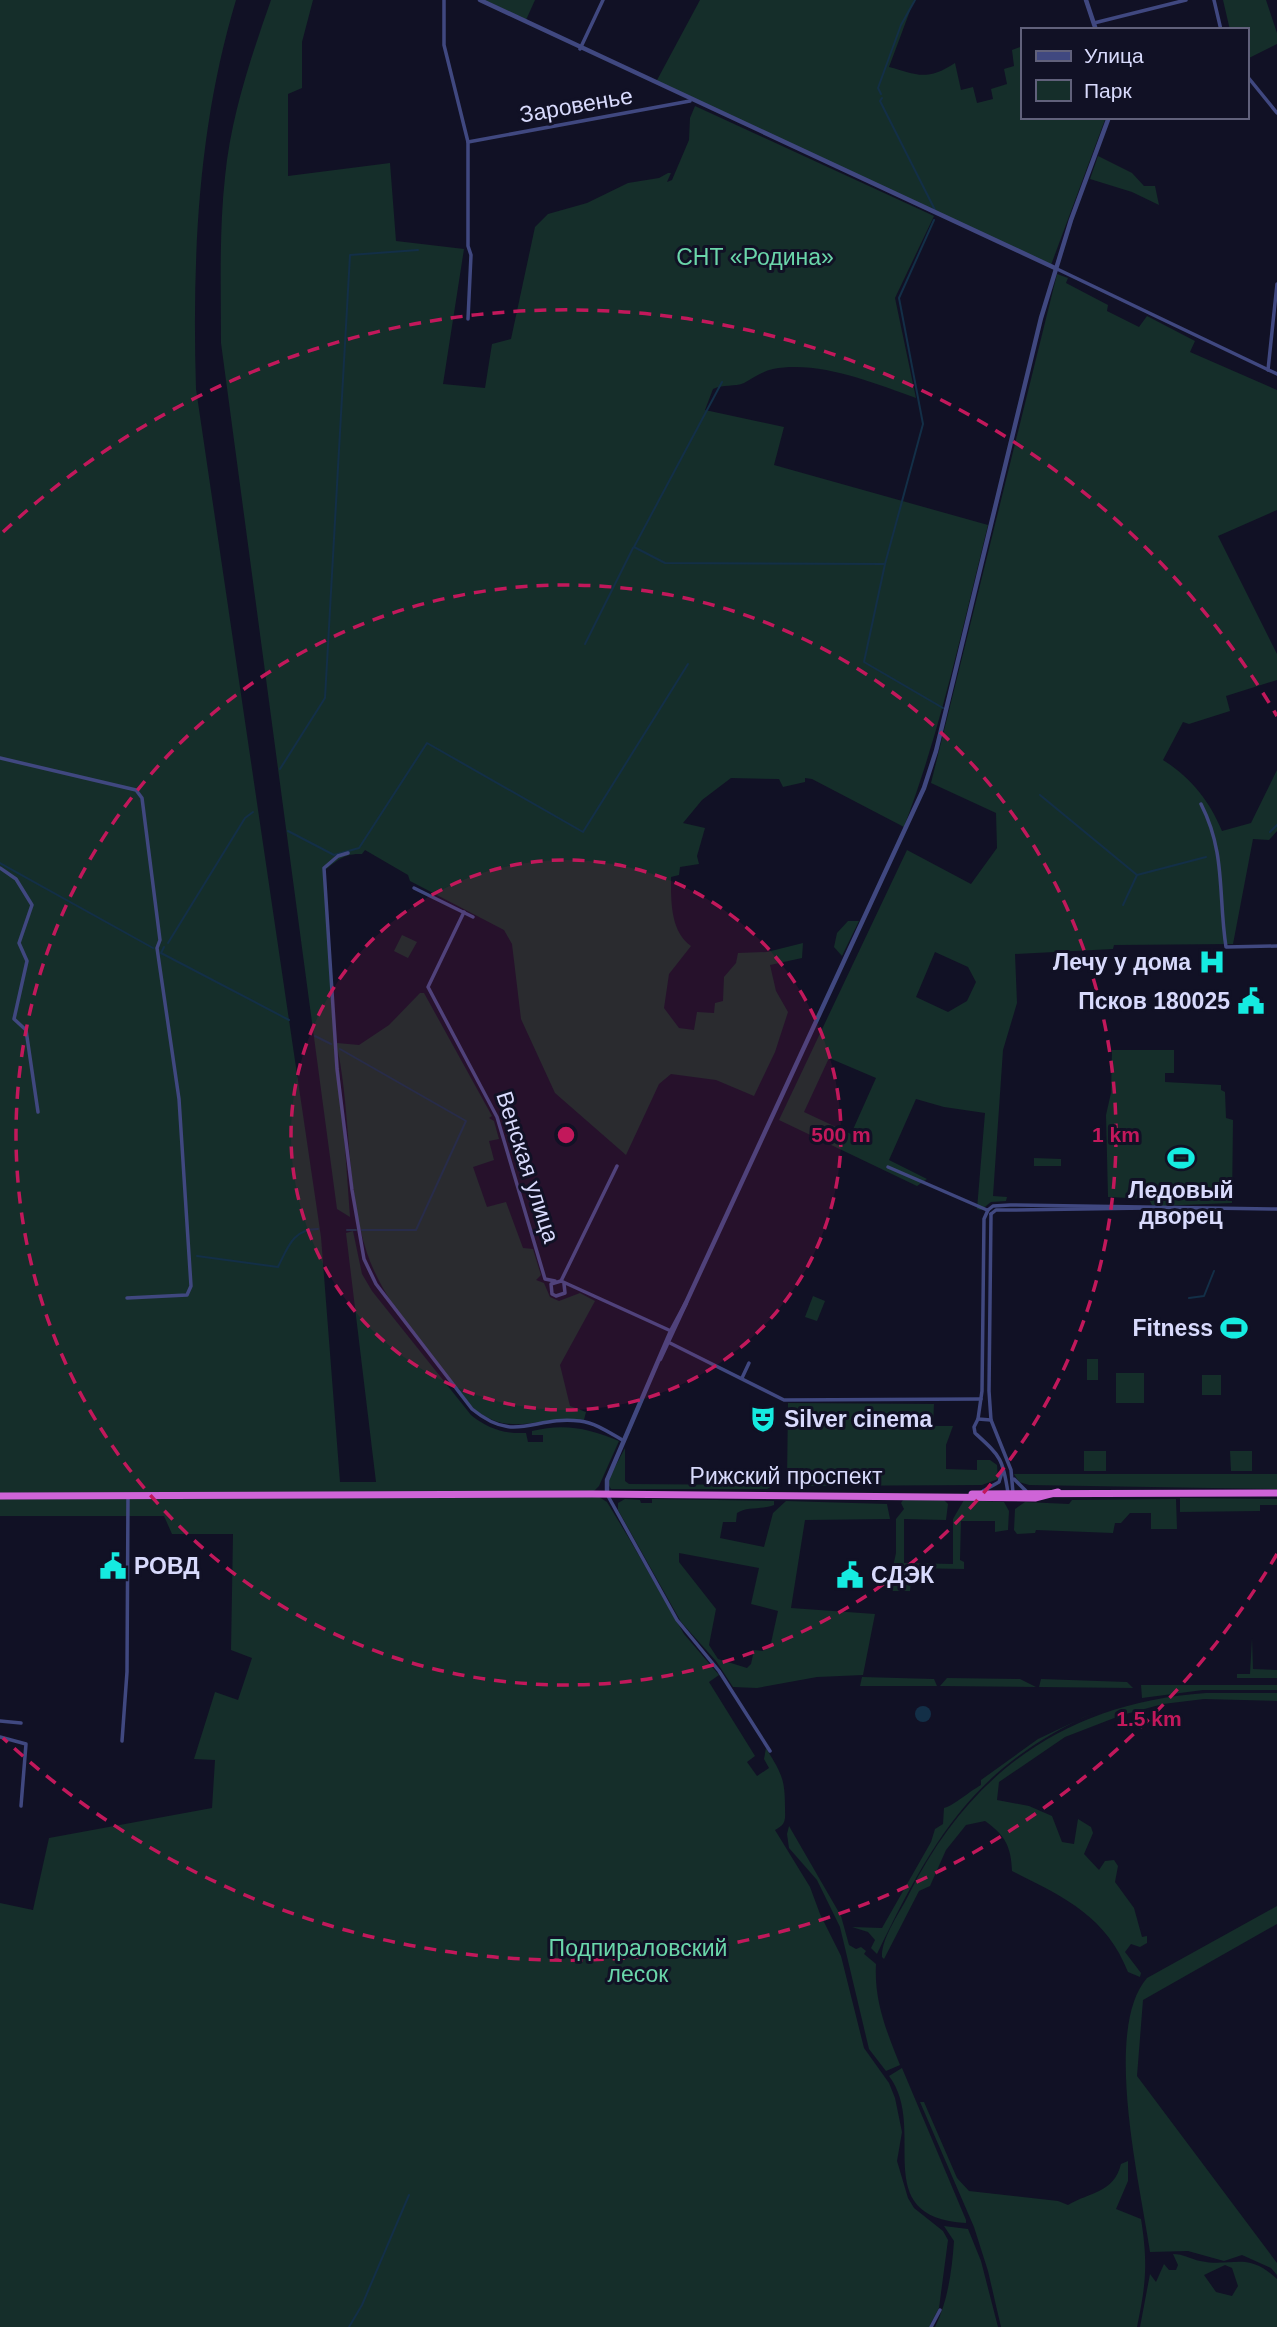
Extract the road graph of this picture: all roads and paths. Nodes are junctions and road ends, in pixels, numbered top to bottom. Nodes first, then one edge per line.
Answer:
1 (444, 0) edge
2 (480, 0) edge
3 (603, 0) edge
4 (1086, 0) edge
5 (1186, 0) edge
6 (1214, 0) edge
7 (1094, 23) junction
8 (1095, 28) edge
9 (1221, 28) edge
10 (580, 49) junction
11 (1249, 78) edge
12 (690, 101) junction
13 (1277, 113) edge
14 (1108, 119) edge
15 (468, 142) junction
16 (1055, 268) junction
17 (1277, 284) edge
18 (1275, 313) edge
19 (468, 319) dead end
20 (1268, 370) junction
21 (1277, 374) edge
22 (0, 758) edge
23 (1201, 804) dead end
24 (348, 853) dead end
25 (0, 869) edge
26 (414, 888) dead end
27 (464, 912) junction
28 (473, 917) dead end
29 (1277, 946) edge
30 (38, 1112) dead end
31 (617, 1166) dead end
32 (888, 1167) dead end
33 (1277, 1209) edge
34 (989, 1212) junction
35 (555, 1281) junction
36 (563, 1282) junction
37 (127, 1298) dead end
38 (673, 1332) junction
39 (670, 1343) junction
40 (660, 1359) junction
41 (749, 1363) dead end
42 (741, 1378) junction
43 (981, 1399) junction
44 (978, 1419) junction
45 (991, 1420) junction
46 (989, 1436) junction
47 (624, 1441) junction
48 (1002, 1464) junction
49 (1013, 1477) junction
50 (983, 1491) junction
51 (1026, 1491) junction
52 (1058, 1492) junction
53 (1277, 1493) edge
54 (607, 1494) junction
55 (1011, 1494) junction
56 (965, 1495) junction
57 (0, 1496) edge
58 (128, 1496) junction
59 (0, 1721) edge
60 (21, 1723) dead end
61 (0, 1737) edge
62 (122, 1741) dead end
63 (770, 1752) dead end
64 (21, 1806) dead end
65 (940, 2310) dead end
66 (930, 2327) edge

1 - 15 street
2 - 10 street
3 - 10 street
4 - 7 street
5 - 7 street
6 - 9 street
7 - 8 street
10 - 12 street
11 - 13 street
12 - 15 street, Заровенье
12 - 16 street
14 - 16 street
15 - 19 street
16 - 20 street
16 - 38 street
17 - 18 street
18 - 20 street
20 - 21 street
22 - 37 street
23 - 29 street
24 - 47 street
25 - 30 street
26 - 27 street
27 - 28 street
27 - 35 street, Венская улица
31 - 36 street, Венская улица
32 - 34 street
33 - 34 street
34 - 43 street
34 - 45 street
35 - 36 street
35 - 36 street
36 - 38 street
38 - 39 street
38 - 40 street
39 - 40 street
39 - 42 street
40 - 47 street
41 - 42 street
42 - 43 street
43 - 44 street
44 - 45 street
44 - 46 street
45 - 46 street
46 - 48 street
46 - 49 street
47 - 54 street
48 - 50 street
48 - 55 street
49 - 51 street
49 - 55 street
50 - 55 highway, Рижский проспект
50 - 56 highway, Рижский проспект
51 - 52 highway, Рижский проспект
51 - 55 highway, Рижский проспект
52 - 53 highway, Рижский проспект
52 - 55 highway, Рижский проспект
54 - 56 highway, Рижский проспект
54 - 58 highway, Рижский проспект
54 - 63 street
55 - 56 highway, Рижский проспект
57 - 58 highway, Рижский проспект
58 - 62 street
59 - 60 street
61 - 64 street
65 - 66 street

